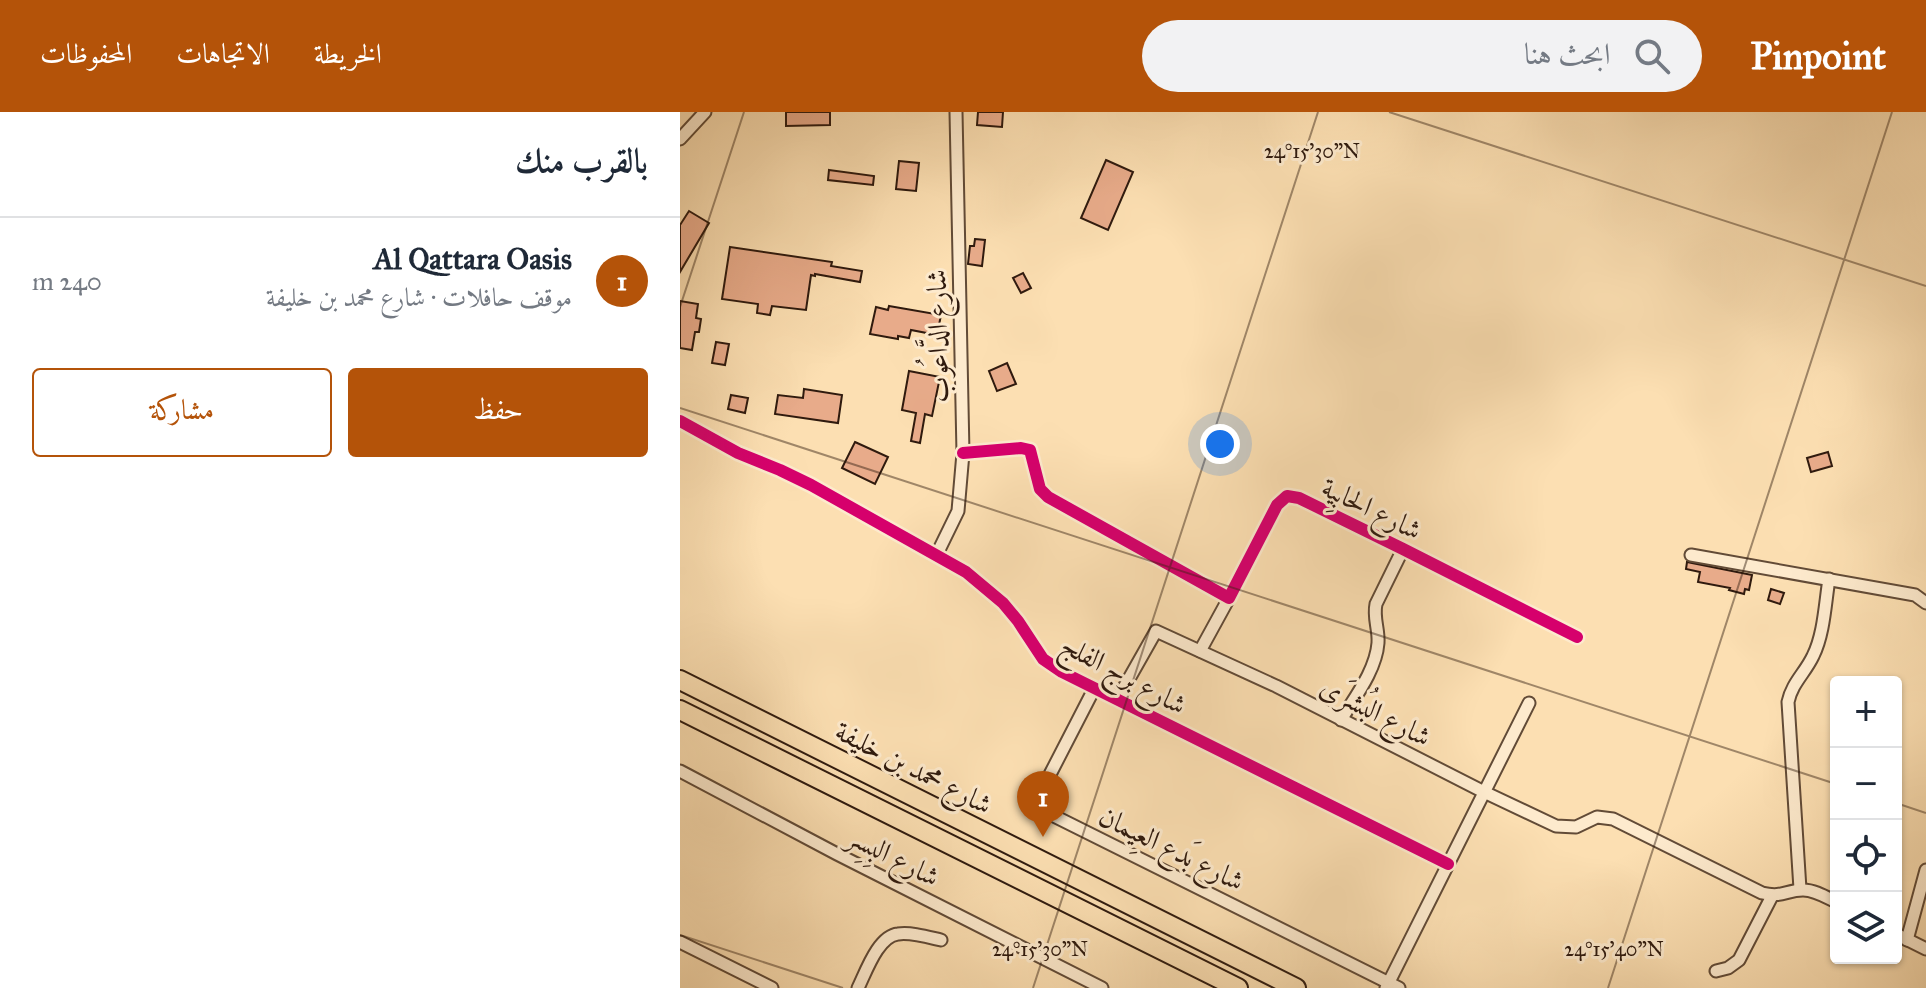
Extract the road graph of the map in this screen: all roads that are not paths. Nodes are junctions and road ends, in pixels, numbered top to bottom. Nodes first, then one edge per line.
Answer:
1 (705, 112) edge
2 (956, 112) edge
3 (680, 139) edge
4 (680, 421) edge
5 (963, 453) junction
6 (1403, 549) junction
7 (937, 554) junction
8 (1691, 555) dead end
9 (1829, 579) junction
10 (1229, 598) junction
11 (1926, 603) edge
12 (1577, 637) dead end
13 (1200, 651) junction
14 (680, 680) edge
15 (1094, 689) junction
16 (1117, 700) junction
17 (1529, 703) dead end
18 (685, 715) edge
19 (1341, 720) junction
20 (680, 771) edge
21 (1484, 792) junction
22 (1448, 864) junction
23 (1926, 870) edge
24 (1800, 889) junction
25 (1772, 896) junction
26 (1830, 899) edge
27 (1902, 934) edge
28 (1902, 937) edge
29 (941, 940) dead end
30 (680, 942) edge
31 (1926, 949) edge
32 (1716, 971) dead end
33 (1086, 984) edge
34 (1391, 986) edge
35 (772, 988) edge
36 (858, 988) edge
37 (1102, 988) edge
38 (1238, 988) edge
39 (1296, 988) edge

1 - 3 street
2 - 5 street, شارع الدَّاعُوب
4 - 7 street, شارع برج الفلج
5 - 7 street, شارع الدَّاعُوب
5 - 10 street
6 - 10 street, شارع الحابِية
6 - 12 street, شارع الحابِية
6 - 19 street
7 - 15 street, شارع برج الفلج
8 - 9 street
9 - 11 street
9 - 24 street
10 - 13 street
13 - 16 street, شارع البُشرَى
13 - 19 street, شارع البُشرَى
14 - 39 highway, شارع محمد بن خليفة
15 - 16 street, شارع برج الفلج
15 - 34 street, شارع بَدع العِيمان
16 - 22 street, شارع برج الفلج
17 - 21 street
18 - 38 highway, شارع محمد بن خليفة
19 - 21 street, شارع البُشرَى
20 - 33 street, شارع البِسِر
21 - 22 street
21 - 25 street, شارع البُشرَى
22 - 34 street
23 - 27 street
24 - 25 street
24 - 26 street
25 - 32 street
28 - 31 street
29 - 36 street
30 - 35 street
33 - 37 street, شارع البِسِر

